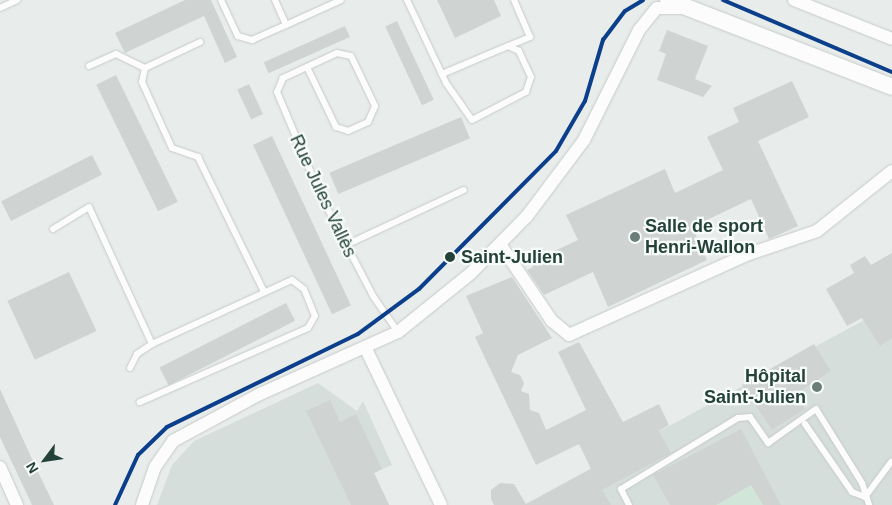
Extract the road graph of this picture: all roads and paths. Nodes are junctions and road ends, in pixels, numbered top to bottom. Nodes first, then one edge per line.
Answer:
1 (17, 0) edge
2 (221, 0) edge
3 (275, 0) edge
4 (341, 0) edge
5 (407, 0) edge
6 (514, 0) edge
7 (668, 0) edge
8 (794, 0) edge
9 (0, 8) edge
10 (690, 8) junction
11 (286, 26) junction
12 (892, 39) edge
13 (200, 42) dead end
14 (508, 46) junction
15 (89, 66) dead end
16 (307, 67) junction
17 (145, 68) junction
18 (442, 74) junction
19 (892, 87) edge
20 (892, 171) edge
21 (464, 190) dead end
22 (52, 229) dead end
23 (500, 244) junction
24 (346, 246) junction
25 (264, 292) junction
26 (398, 332) junction
27 (152, 344) junction
28 (366, 349) junction
29 (130, 368) dead end
30 (140, 402) dead end
31 (805, 424) dead end
32 (891, 462) edge
33 (0, 467) edge
34 (866, 497) junction
35 (17, 505) edge
36 (142, 505) edge
37 (441, 505) edge
38 (629, 505) edge
39 (869, 505) edge

1 - 9 lane
2 - 11 lane
3 - 11 lane
4 - 11 lane
5 - 18 lane
6 - 14 lane
7 - 10 street
8 - 12 street
10 - 19 street
10 - 23 street
13 - 17 lane
14 - 18 lane
14 - 18 lane
15 - 17 lane
16 - 16 lane, Rue Jules Vallès
16 - 24 lane, Rue Jules Vallès
17 - 25 lane
20 - 23 street
21 - 24 lane
22 - 27 lane
23 - 26 street
24 - 26 lane, Rue Jules Vallès
25 - 27 lane
25 - 30 lane
26 - 28 street
27 - 29 lane
28 - 36 street
28 - 37 street
31 - 34 lane
32 - 34 lane
33 - 35 street
34 - 38 lane
34 - 39 lane

